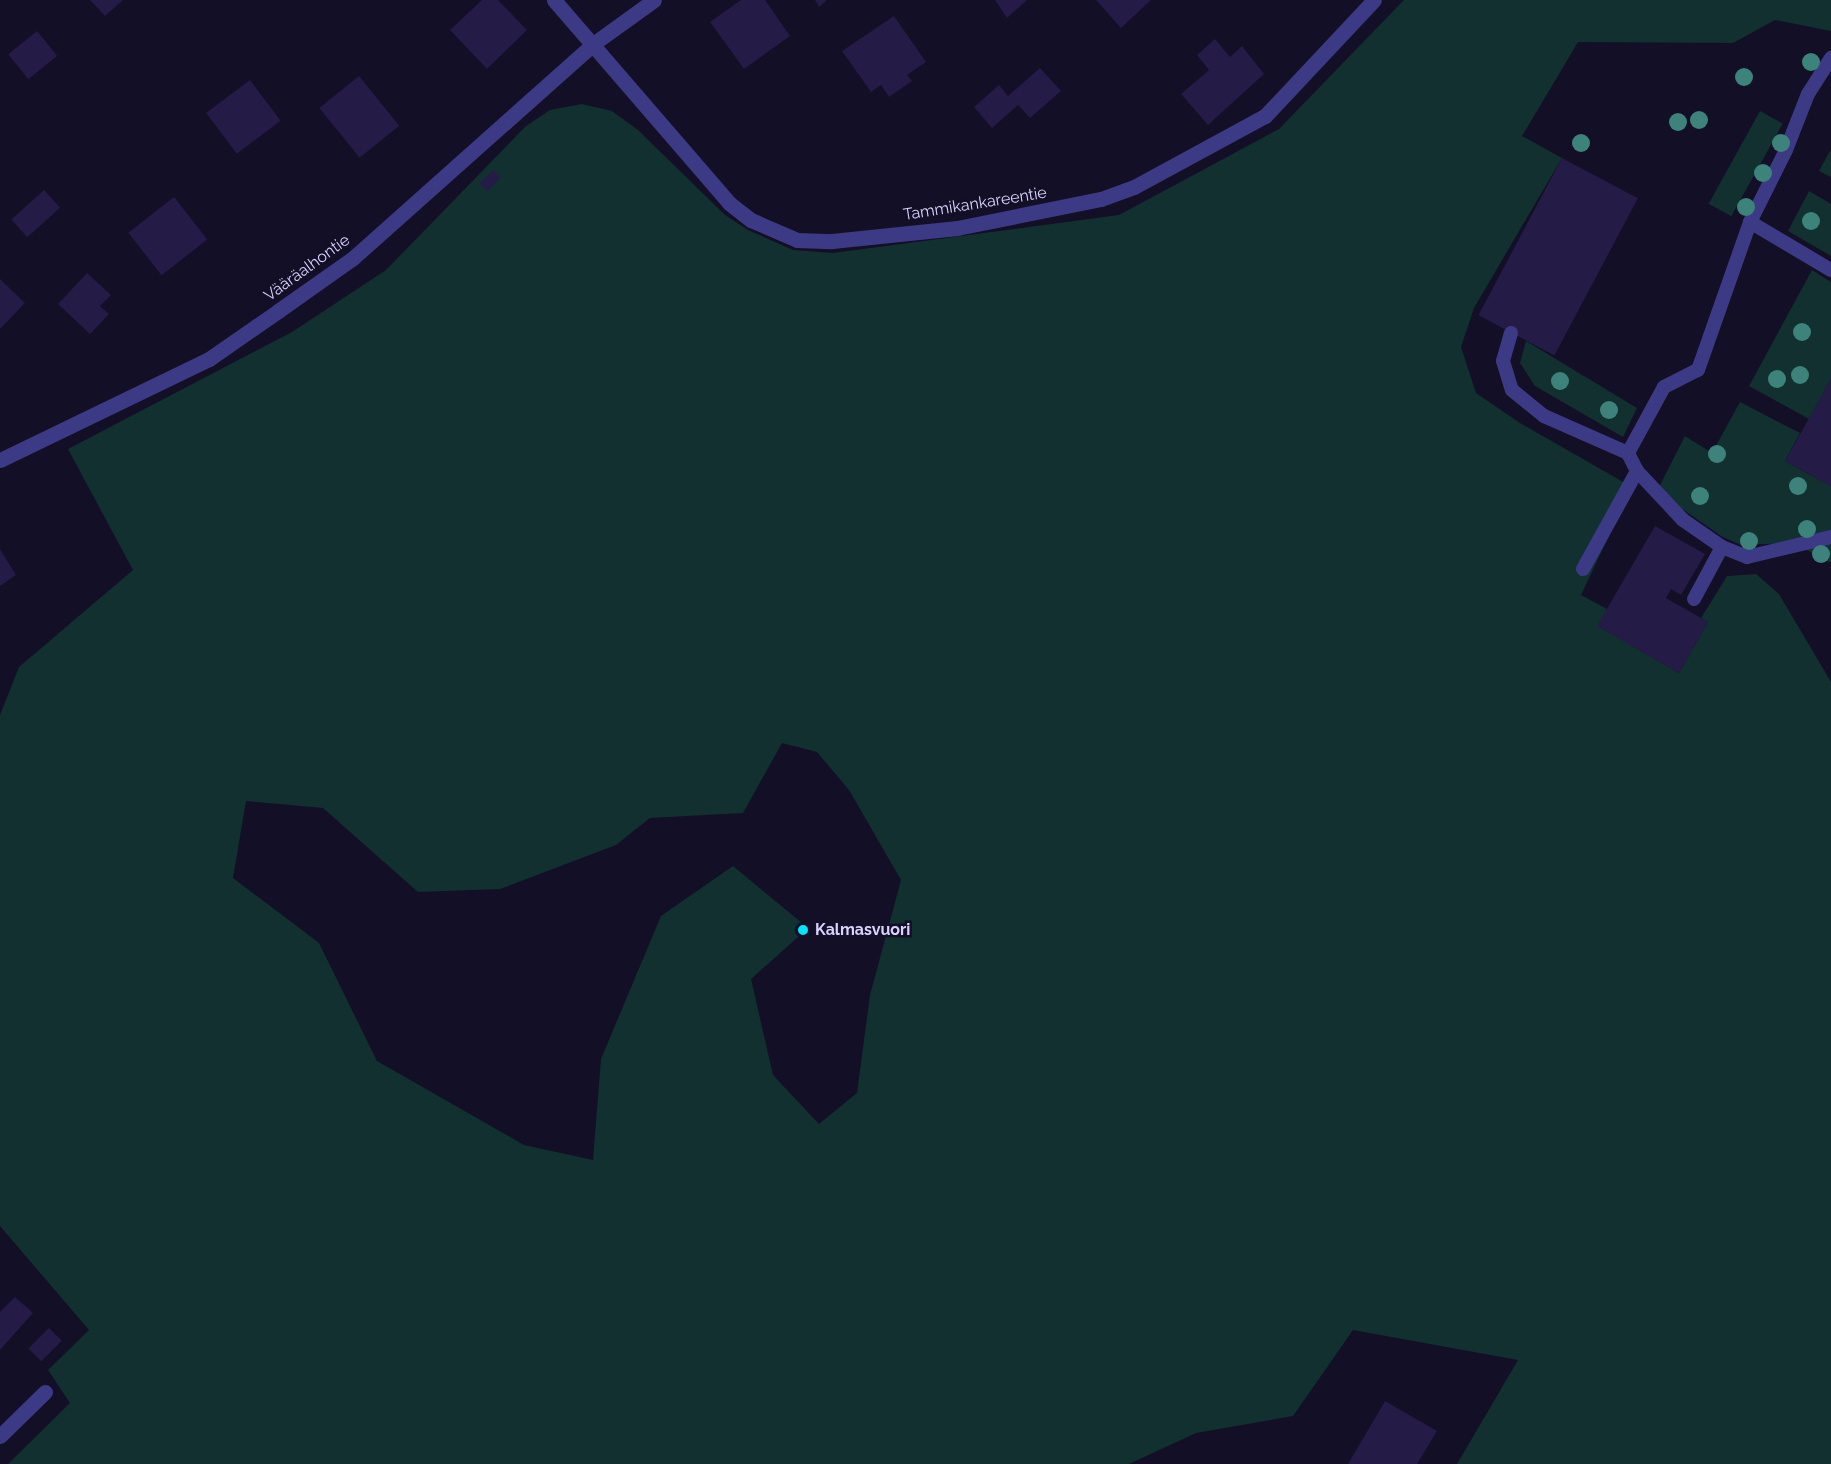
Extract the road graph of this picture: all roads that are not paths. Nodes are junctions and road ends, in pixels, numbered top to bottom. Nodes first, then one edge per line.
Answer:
1 (554, 0) edge
2 (654, 0) edge
3 (1374, 0) edge
4 (593, 44) junction
5 (1831, 57) edge
6 (1750, 222) junction
7 (1831, 270) edge
8 (1511, 333) dead end
9 (1628, 453) junction
10 (0, 460) edge
11 (1637, 471) junction
12 (1831, 537) edge
13 (1722, 547) junction
14 (1583, 569) dead end
15 (1694, 599) dead end
16 (45, 1392) dead end
17 (0, 1436) edge

1 - 4 street, Tammikankareentie
2 - 4 street, Vääräalhontie
3 - 4 street, Tammikankareentie
4 - 10 street, Vääräalhontie
5 - 6 lane
6 - 7 lane
6 - 9 lane
8 - 9 lane
9 - 11 lane
11 - 13 lane
11 - 14 lane
12 - 13 lane
13 - 15 lane
16 - 17 street

